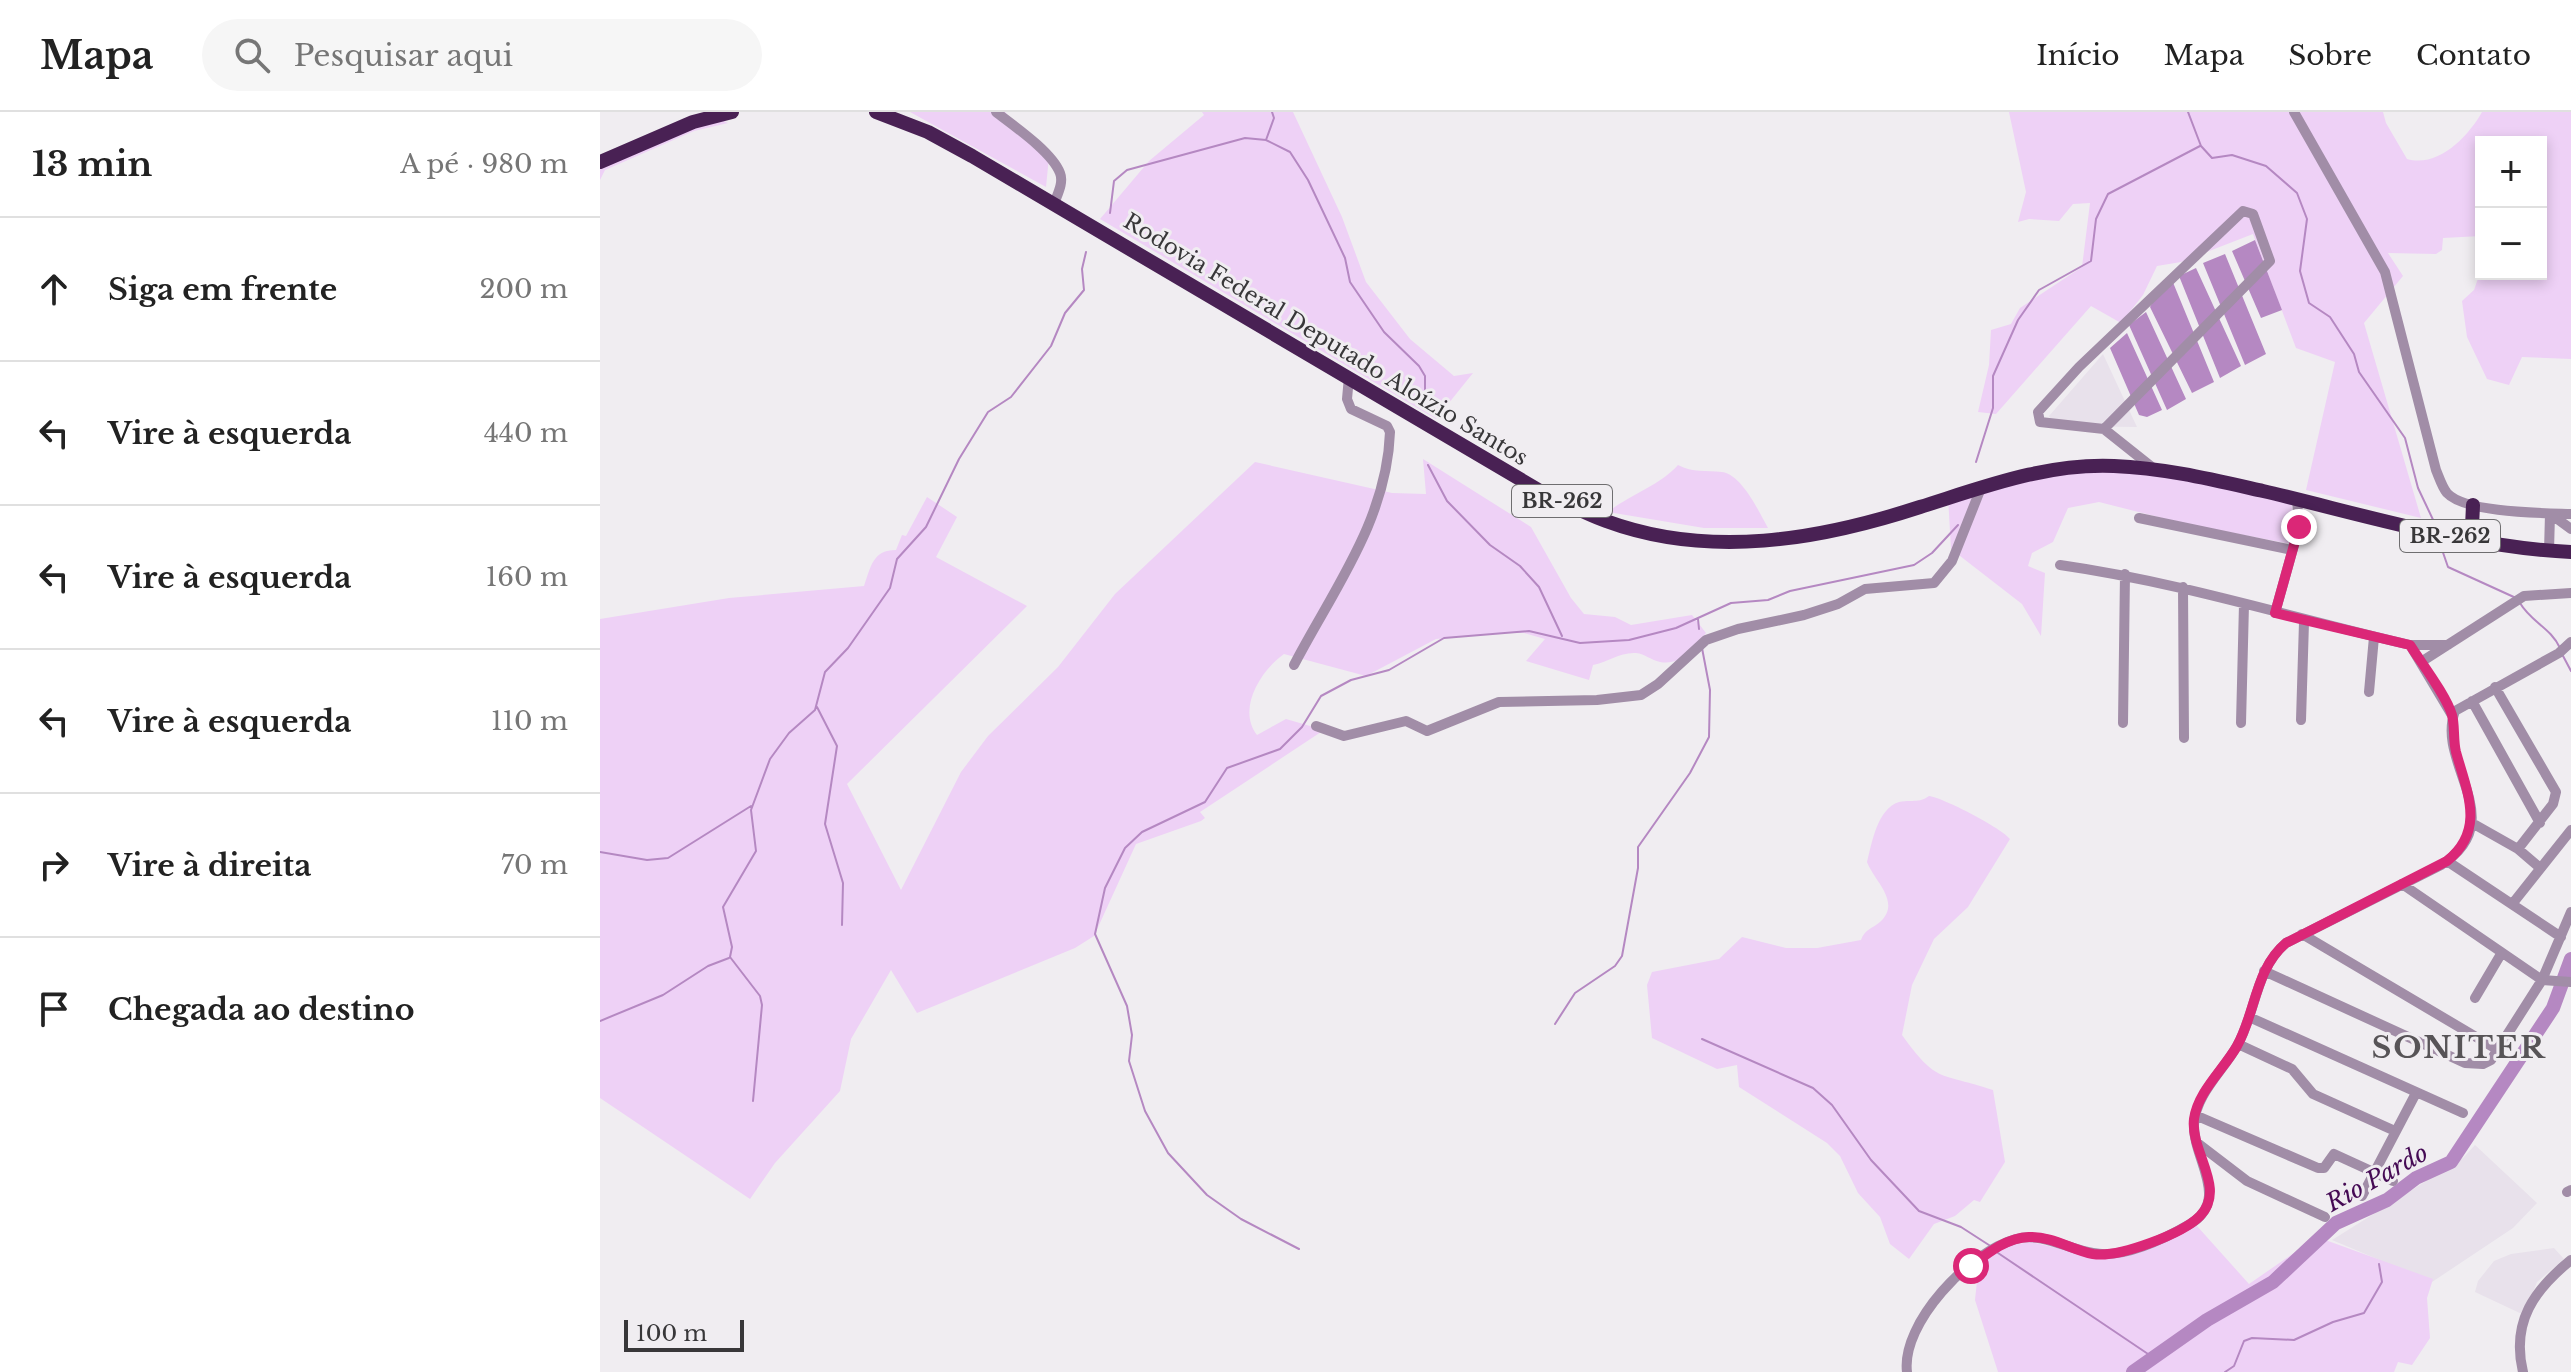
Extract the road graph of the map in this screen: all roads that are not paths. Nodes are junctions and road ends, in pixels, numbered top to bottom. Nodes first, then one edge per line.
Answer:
1 (732, 112) edge
2 (876, 112) edge
3 (996, 112) edge
4 (2294, 112) edge
5 (600, 162) edge
6 (1054, 204) junction
7 (1349, 377) junction
8 (2104, 429) junction
9 (2153, 468) junction
10 (1981, 488) junction
11 (2297, 499) junction
12 (2473, 505) junction
13 (2550, 514) junction
14 (2571, 514) edge
15 (2139, 518) dead end
16 (2571, 529) edge
17 (2462, 539) junction
18 (2292, 550) junction
19 (2549, 551) junction
20 (2571, 552) edge
21 (2060, 565) dead end
22 (2125, 574) junction
23 (2183, 587) junction
24 (2571, 593) edge
25 (2244, 604) junction
26 (2275, 613) junction
27 (2304, 622) junction
28 (2374, 637) junction
29 (2410, 645) junction
30 (2450, 645) junction
31 (2566, 647) edge
32 (2421, 662) junction
33 (1294, 665) dead end
34 (2495, 687) junction
35 (2369, 692) dead end
36 (2472, 701) junction
37 (2453, 717) junction
38 (2301, 720) dead end
39 (2123, 723) dead end
40 (2241, 723) dead end
41 (1316, 726) dead end
42 (2184, 738) dead end
43 (2472, 823) junction
44 (2540, 823) junction
45 (2571, 830) edge
46 (2518, 849) junction
47 (2447, 861) junction
48 (2539, 867) junction
49 (2402, 884) junction
50 (2513, 903) junction
51 (2571, 912) edge
52 (2302, 934) junction
53 (2561, 937) junction
54 (2501, 954) junction
55 (2264, 971) junction
56 (2542, 980) junction
57 (2569, 983) edge
58 (2475, 998) dead end
59 (2249, 1017) junction
60 (2238, 1044) junction
61 (2498, 1050) junction
62 (2416, 1093) junction
63 (2463, 1113) dead end
64 (2195, 1115) junction
65 (2395, 1131) junction
66 (2195, 1141) junction
67 (2374, 1173) junction
68 (2393, 1181) dead end
69 (2362, 1196) dead end
70 (2325, 1217) dead end
71 (2571, 1260) edge
72 (1907, 1372) edge
73 (2523, 1372) edge

1 - 5 highway
2 - 6 highway, Rodovia Federal Deputado Aloízio Santos / BR-262
3 - 6 street
4 - 12 street
6 - 7 highway, Rodovia Federal Deputado Aloízio Santos / BR-262
7 - 10 highway, Rodovia Federal Deputado Aloízio Santos / BR-262
7 - 33 street
8 - 8 street
8 - 9 street
9 - 10 highway, Rodovia Federal Deputado Aloízio Santos / BR-262
9 - 11 highway, Rodovia Federal Deputado Aloízio Santos / BR-262
10 - 41 street
11 - 17 highway, Rodovia Federal Deputado Aloízio Santos / BR-262
11 - 18 street
12 - 13 street
12 - 17 highway
13 - 14 street
13 - 16 street
13 - 19 street
15 - 18 street
17 - 19 highway, Rodovia Federal Deputado Aloízio Santos / BR-262
18 - 26 street
19 - 20 highway, Rodovia Federal Deputado Aloízio Santos / BR-262
21 - 22 street
22 - 23 street
22 - 39 street
23 - 25 street
23 - 42 street
24 - 30 street
25 - 26 street
25 - 40 street
26 - 27 street
27 - 28 street
27 - 38 street
28 - 29 street
28 - 35 street
29 - 30 street
29 - 32 street
30 - 32 street
31 - 34 street
32 - 37 street
34 - 36 street
34 - 44 street
36 - 37 street
36 - 44 street
37 - 43 street
43 - 46 street
43 - 47 street
44 - 46 street
45 - 48 street
46 - 48 street
47 - 49 street
47 - 50 street
48 - 50 street
49 - 52 street
49 - 54 street
50 - 53 street
51 - 53 street
52 - 55 street
52 - 61 street
53 - 56 street
54 - 56 street
54 - 58 street
55 - 59 street
55 - 61 street
56 - 57 street
56 - 61 street
59 - 60 street
59 - 62 street
60 - 64 street
60 - 65 street
62 - 63 street
62 - 65 street
64 - 66 street
64 - 67 street
65 - 67 street
66 - 70 street
66 - 72 street
67 - 68 street
67 - 69 street
71 - 73 street

